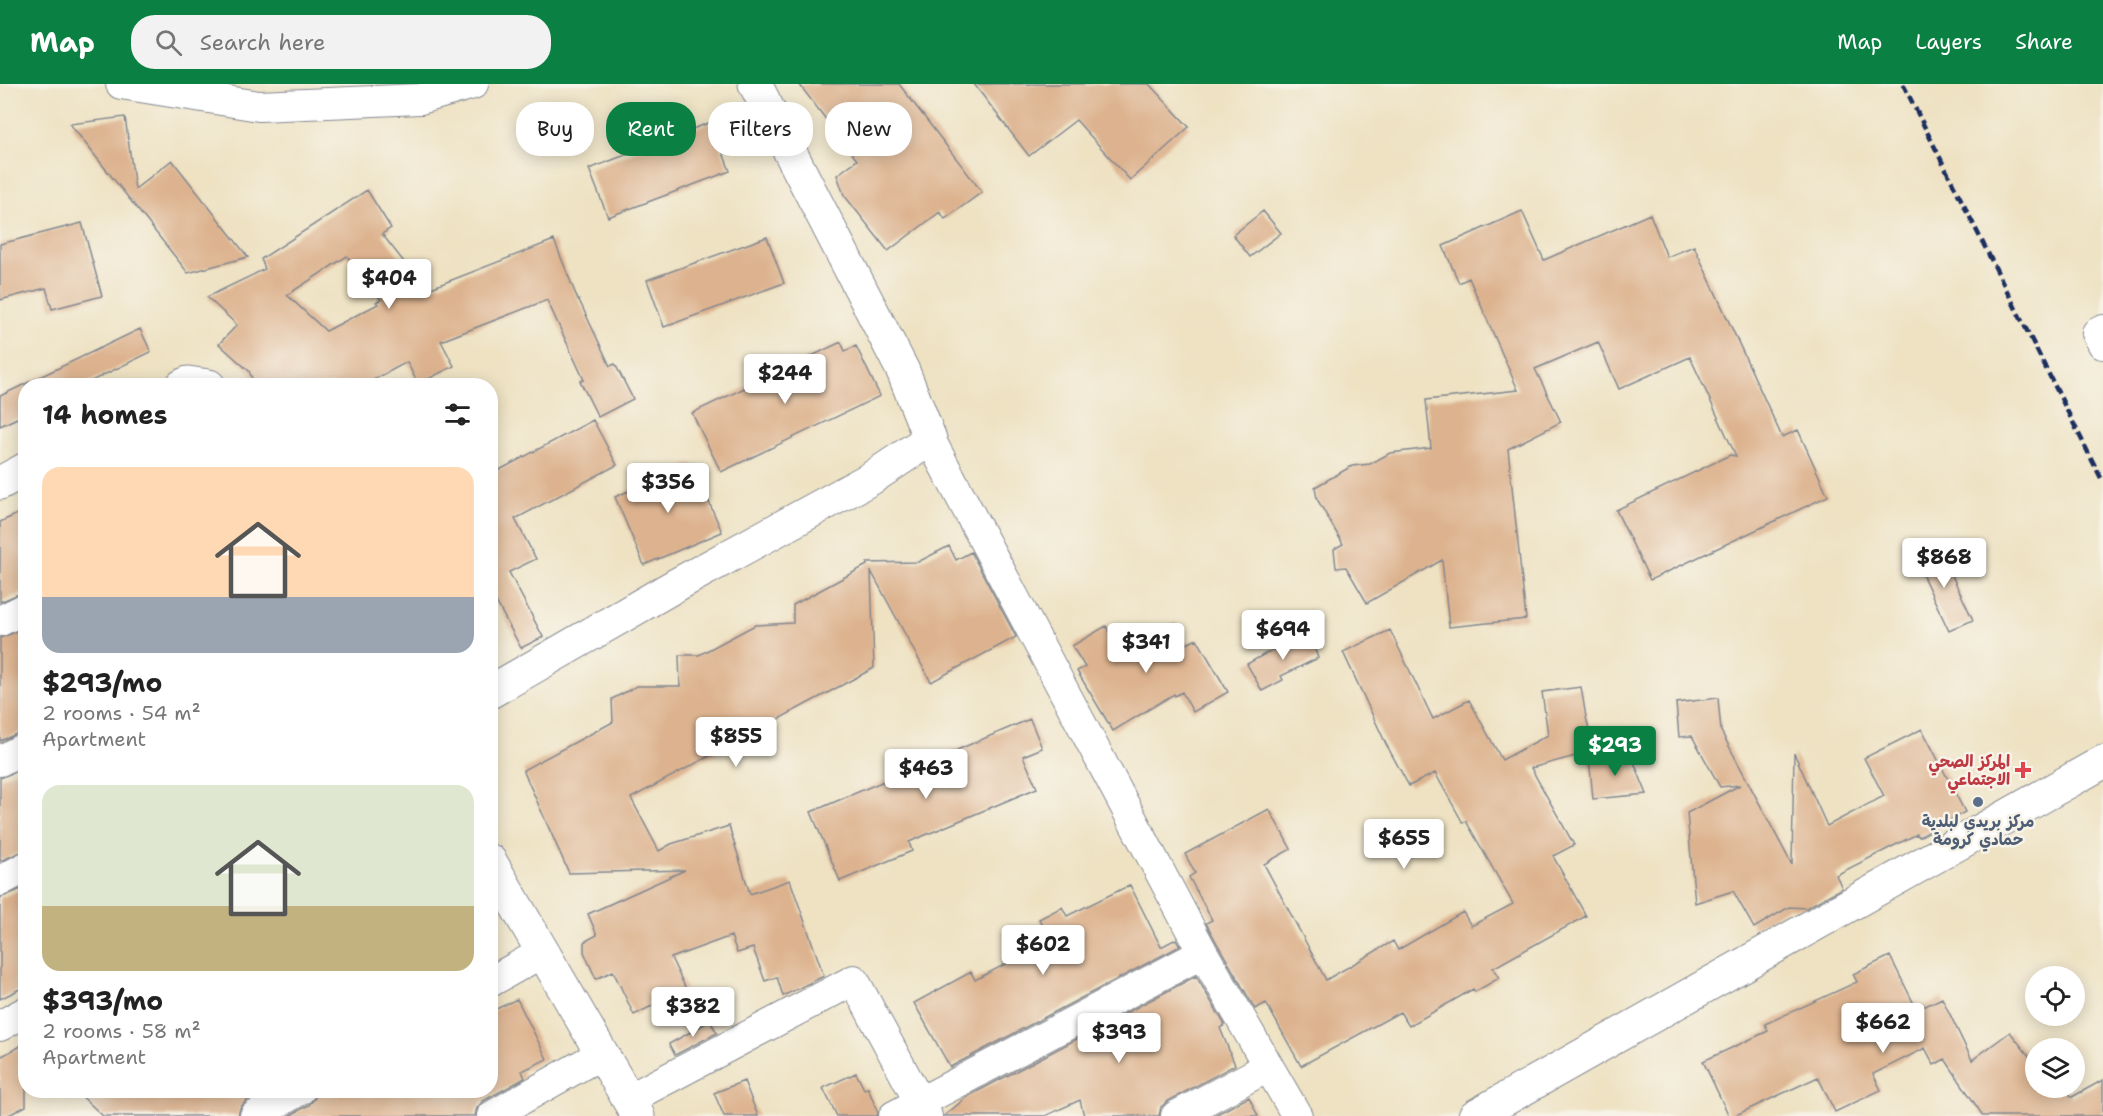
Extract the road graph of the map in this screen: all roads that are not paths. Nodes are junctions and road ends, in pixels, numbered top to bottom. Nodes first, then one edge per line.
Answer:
1 (121, 84) edge
2 (473, 84) edge
3 (755, 84) edge
4 (2103, 330) edge
5 (2103, 344) edge
6 (930, 440) junction
7 (18, 473) edge
8 (0, 483) edge
9 (18, 612) edge
10 (0, 621) edge
11 (498, 687) edge
12 (18, 751) edge
13 (0, 760) edge
14 (2103, 762) edge
15 (18, 871) edge
16 (498, 875) edge
17 (0, 881) edge
18 (543, 952) junction
19 (1203, 953) junction
20 (498, 977) edge
21 (603, 1053) junction
22 (1268, 1067) junction
23 (286, 1098) edge
24 (634, 1107) edge
25 (924, 1109) edge
26 (255, 1116) edge
27 (492, 1116) edge
28 (894, 1116) edge
29 (1176, 1116) edge
30 (1297, 1116) edge
31 (1475, 1116) edge

1 - 2 street
3 - 6 street
4 - 5 street
6 - 11 street
6 - 19 street
7 - 8 street
9 - 10 street
12 - 13 street
14 - 31 street
15 - 17 street
16 - 18 street
18 - 20 street
18 - 21 street
19 - 22 street
19 - 25 street
21 - 24 street
21 - 27 street
22 - 29 street
22 - 30 street
23 - 26 street
24 - 25 street
25 - 28 street

